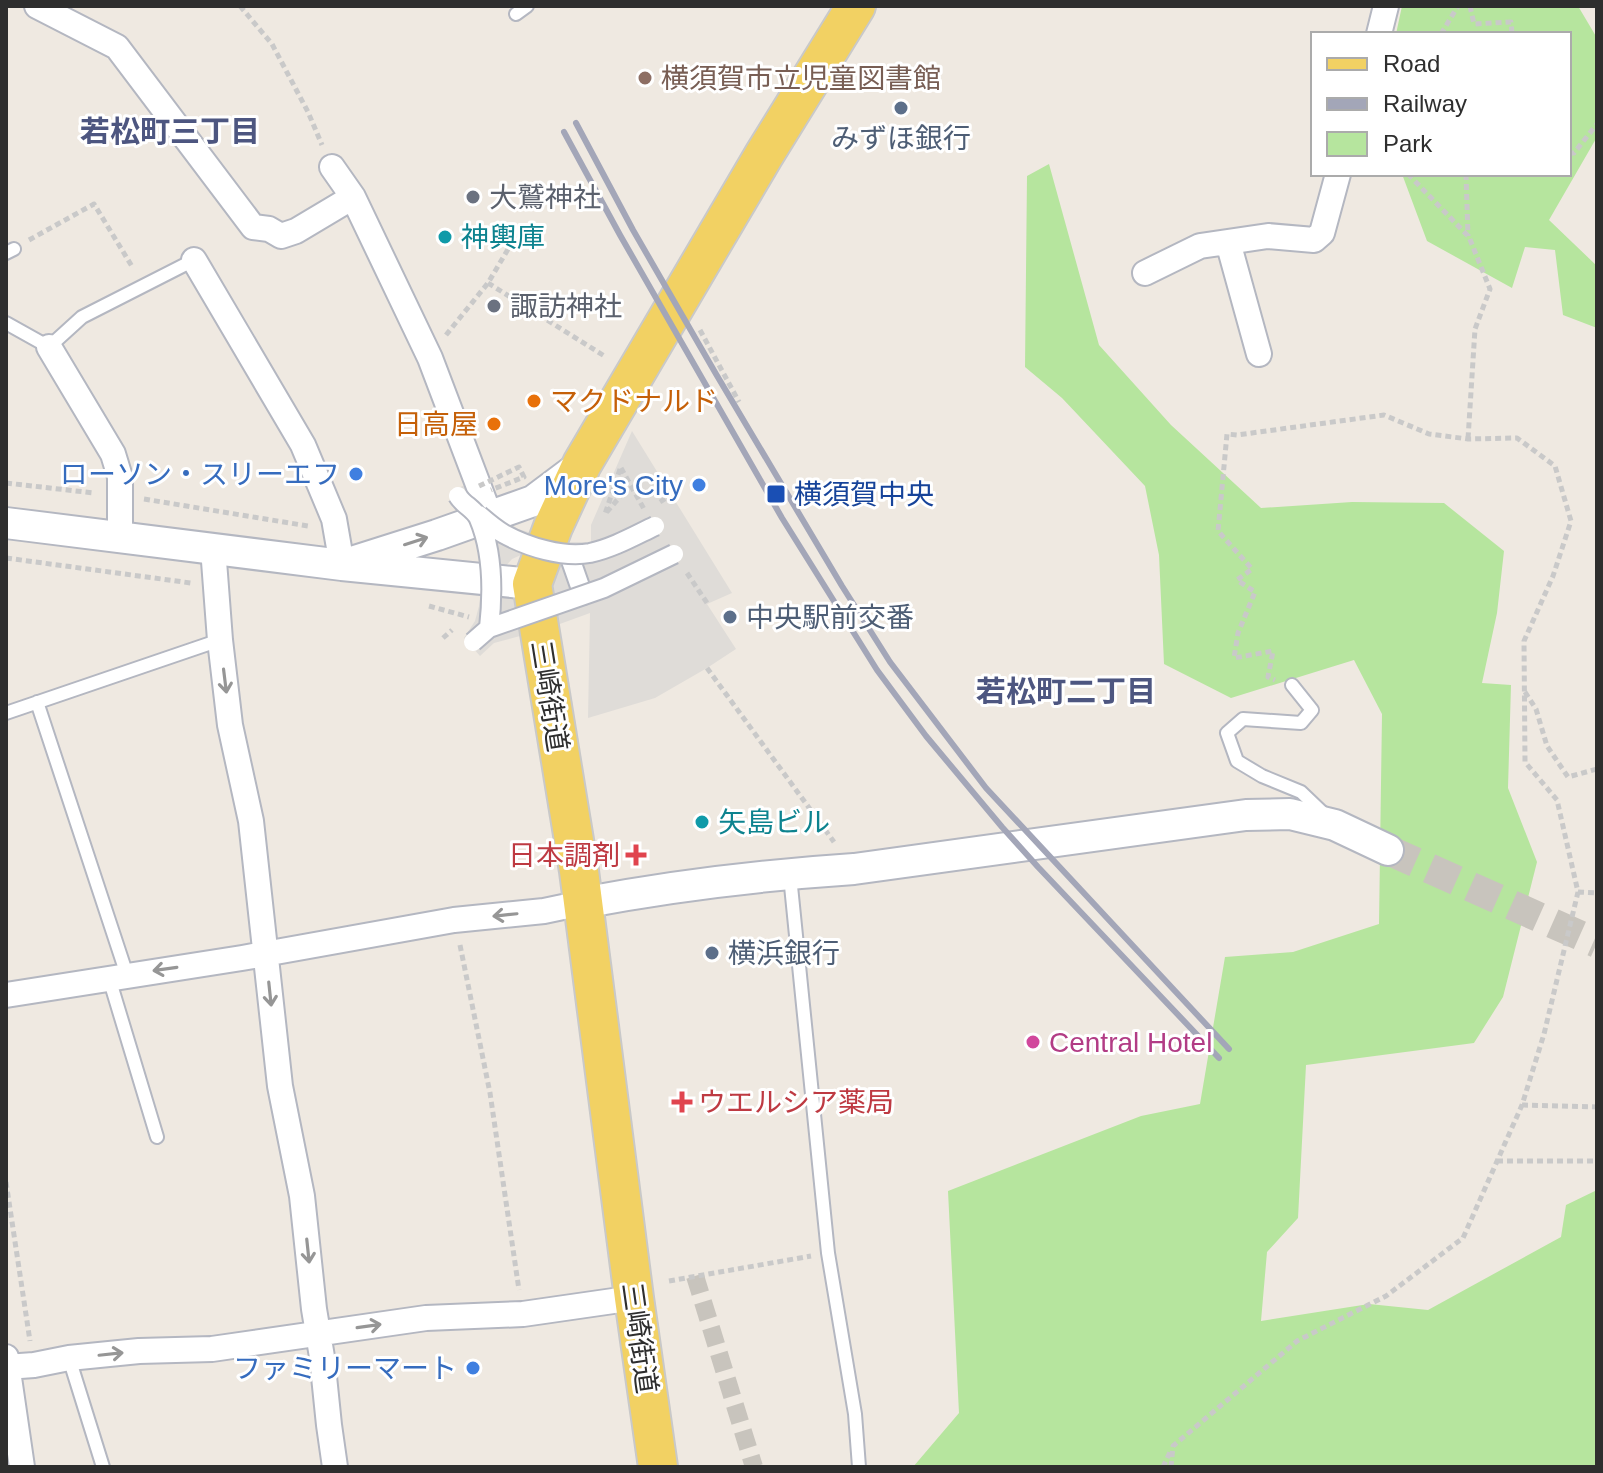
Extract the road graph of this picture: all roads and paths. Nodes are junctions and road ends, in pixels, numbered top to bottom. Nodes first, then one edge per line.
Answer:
1 (37, 6) edge
2 (240, 6) edge
3 (527, 6) edge
4 (856, 6) edge
5 (1386, 6) edge
6 (1458, 6) edge
7 (1470, 6) edge
8 (516, 14) dead end
9 (1380, 32) edge
10 (1442, 32) edge
11 (1512, 32) edge
12 (1597, 124) edge
13 (1571, 153) edge
14 (332, 167) joint
15 (1337, 176) edge
16 (1410, 176) edge
17 (1466, 176) edge
18 (353, 197) junction
19 (517, 234) dead end
20 (1469, 237) junction
21 (1228, 242) junction
22 (10, 251) edge
23 (194, 260) joint
24 (1145, 273) dead end
25 (488, 283) junction
26 (144, 286) junction
27 (6, 323) edge
28 (450, 330) dead end
29 (700, 330) dead end
30 (49, 347) junction
31 (1259, 354) dead end
32 (607, 358) dead end
33 (739, 402) dead end
34 (1468, 439) junction
35 (582, 464) junction
36 (6, 483) edge
37 (625, 491) dead end
38 (120, 496) junction
39 (458, 496) joint
40 (486, 507) junction
41 (334, 519) junction
42 (650, 519) joint
43 (6, 523) edge
44 (120, 537) junction
45 (213, 548) junction
46 (569, 555) junction
47 (6, 558) edge
48 (678, 559) joint
49 (342, 565) junction
50 (532, 584) junction
51 (217, 586) junction
52 (583, 595) junction
53 (417, 603) dead end
54 (707, 603) dead end
55 (489, 628) junction
56 (452, 630) dead end
57 (443, 638) dead end
58 (220, 640) junction
59 (473, 642) dead end
60 (707, 668) dead end
61 (1292, 685) joint
62 (1524, 691) junction
63 (37, 702) junction
64 (6, 713) edge
65 (1597, 769) edge
66 (1335, 825) junction
67 (1388, 850) tunnel mouth
68 (854, 869) junction
69 (790, 873) junction
70 (1578, 892) junction
71 (1597, 893) edge
72 (582, 903) junction
73 (454, 920) junction
74 (266, 954) junction
75 (118, 977) junction
76 (6, 995) edge
77 (1522, 1105) junction
78 (1597, 1107) edge
79 (157, 1137) dead end
80 (1497, 1161) junction
81 (1597, 1161) edge
82 (6, 1182) edge
83 (828, 1253) junction
84 (669, 1281) dead end
85 (634, 1298) junction
86 (523, 1314) junction
87 (318, 1333) junction
88 (32, 1353) dead end
89 (69, 1358) junction
90 (6, 1363) edge
91 (6, 1430) edge
92 (1173, 1446) junction
93 (11, 1467) edge
94 (22, 1467) edge
95 (103, 1467) edge
96 (335, 1467) edge
97 (658, 1467) edge
98 (859, 1467) edge
99 (1163, 1467) edge
100 (1171, 1467) edge

1 - 18 street
2 - 14 path
3 - 8 lane
4 - 35 main road, 三崎街道
5 - 9 street
6 - 10 path
7 - 11 path
12 - 13 path
14 - 18 street
15 - 21 street
16 - 20 path
17 - 20 path
18 - 40 street
19 - 25 path
20 - 34 path
21 - 24 street
21 - 31 street
22 - 26 path
23 - 26 lane
23 - 41 street
25 - 28 path
25 - 32 path
26 - 30 lane
27 - 30 lane
29 - 33 path
30 - 38 street
34 - 61 path
34 - 62 path
35 - 40 street
35 - 50 main road, 三崎街道
36 - 38 path
37 - 42 path
38 - 41 path
38 - 44 street
39 - 40 street, bridge
39 - 40 path, bridge
40 - 46 street, bridge
49 -> 40 street
40 - 55 street, bridge
41 - 49 street
42 - 46 street, bridge
43 - 44 street
44 - 45 street
45 - 49 street
45 - 51 street
46 - 52 street
47 - 51 path
48 - 52 street, bridge
48 - 54 path
49 - 50 street
50 - 72 main road, 三崎街道
51 - 58 street
52 - 55 street, bridge
53 - 55 path
55 - 59 street, bridge
56 - 57 path
58 - 63 lane
58 -> 74 street
60 - 68 path
61 - 66 lane
62 - 65 path
62 - 70 path
63 - 64 lane
63 - 75 lane
66 - 67 street
66 - 68 street
68 - 69 street
69 - 72 street
69 - 83 lane
70 - 71 path
70 - 77 path
72 -> 73 street
72 - 85 main road, 三崎街道
73 - 74 street
73 - 86 path
74 -> 75 street
74 -> 87 street
75 - 76 street
75 - 79 lane
77 - 78 path
77 - 80 path
80 - 81 path
80 - 92 path
82 - 88 path
83 - 84 path
83 - 98 lane
85 - 86 street
85 - 97 main road, 三崎街道
87 -> 86 street
89 -> 87 street
87 - 96 street
89 - 90 street
89 - 95 lane
90 - 94 street
91 - 93 street
92 - 99 path
92 - 100 path

